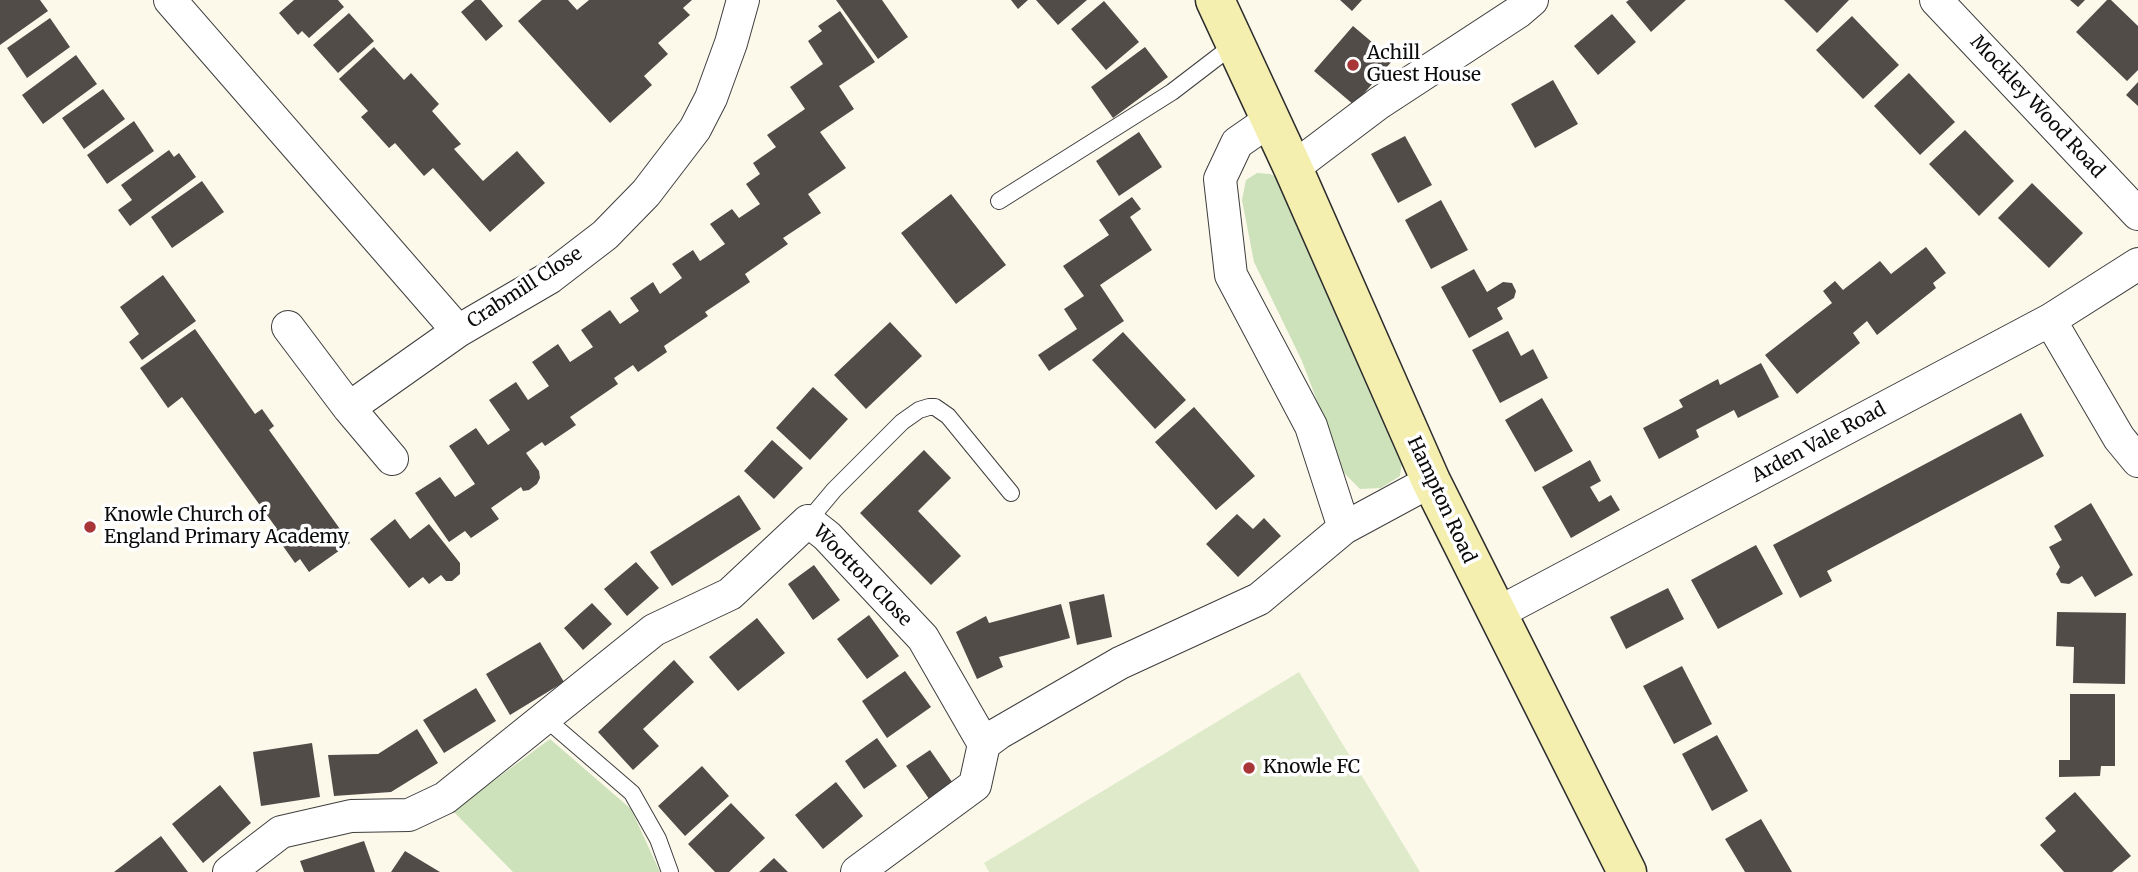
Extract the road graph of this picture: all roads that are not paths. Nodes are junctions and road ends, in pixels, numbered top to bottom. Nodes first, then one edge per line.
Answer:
1 (170, 0) edge
2 (743, 0) edge
3 (1215, 0) edge
4 (1532, 0) edge
5 (1936, 0) edge
6 (1236, 43) junction
7 (1270, 120) junction
8 (1293, 168) junction
9 (999, 201) dead end
10 (2138, 214) edge
11 (2138, 264) edge
12 (2050, 320) junction
13 (288, 327) dead end
14 (458, 331) junction
15 (349, 408) junction
16 (392, 459) dead end
17 (2138, 461) edge
18 (1431, 481) junction
19 (1011, 493) dead end
20 (808, 521) junction
21 (1344, 528) junction
22 (1496, 614) junction
23 (545, 718) junction
24 (984, 744) junction
25 (229, 872) edge
26 (670, 872) edge
27 (857, 872) edge
28 (1627, 872) edge

1 - 14 street, Crabmill Close
2 - 14 street, Crabmill Close
3 - 6 street, Hampton Road
4 - 8 street
5 - 10 street, Mockley Wood Road
6 - 7 street, Hampton Road
6 - 9 lane
7 - 8 street, Hampton Road
7 - 21 street
8 - 18 street, Hampton Road
11 - 12 street, Arden Vale Road
12 - 17 street
12 - 22 street, Arden Vale Road
13 - 15 street
14 - 15 street, Crabmill Close
15 - 16 street
18 - 21 street
18 - 22 street, Hampton Road
19 - 20 lane
20 - 23 street, Wootton Close
20 - 24 street, Wootton Close
21 - 24 street
22 - 28 street, Hampton Road
23 - 25 street, Wootton Close
23 - 26 lane
24 - 27 street

